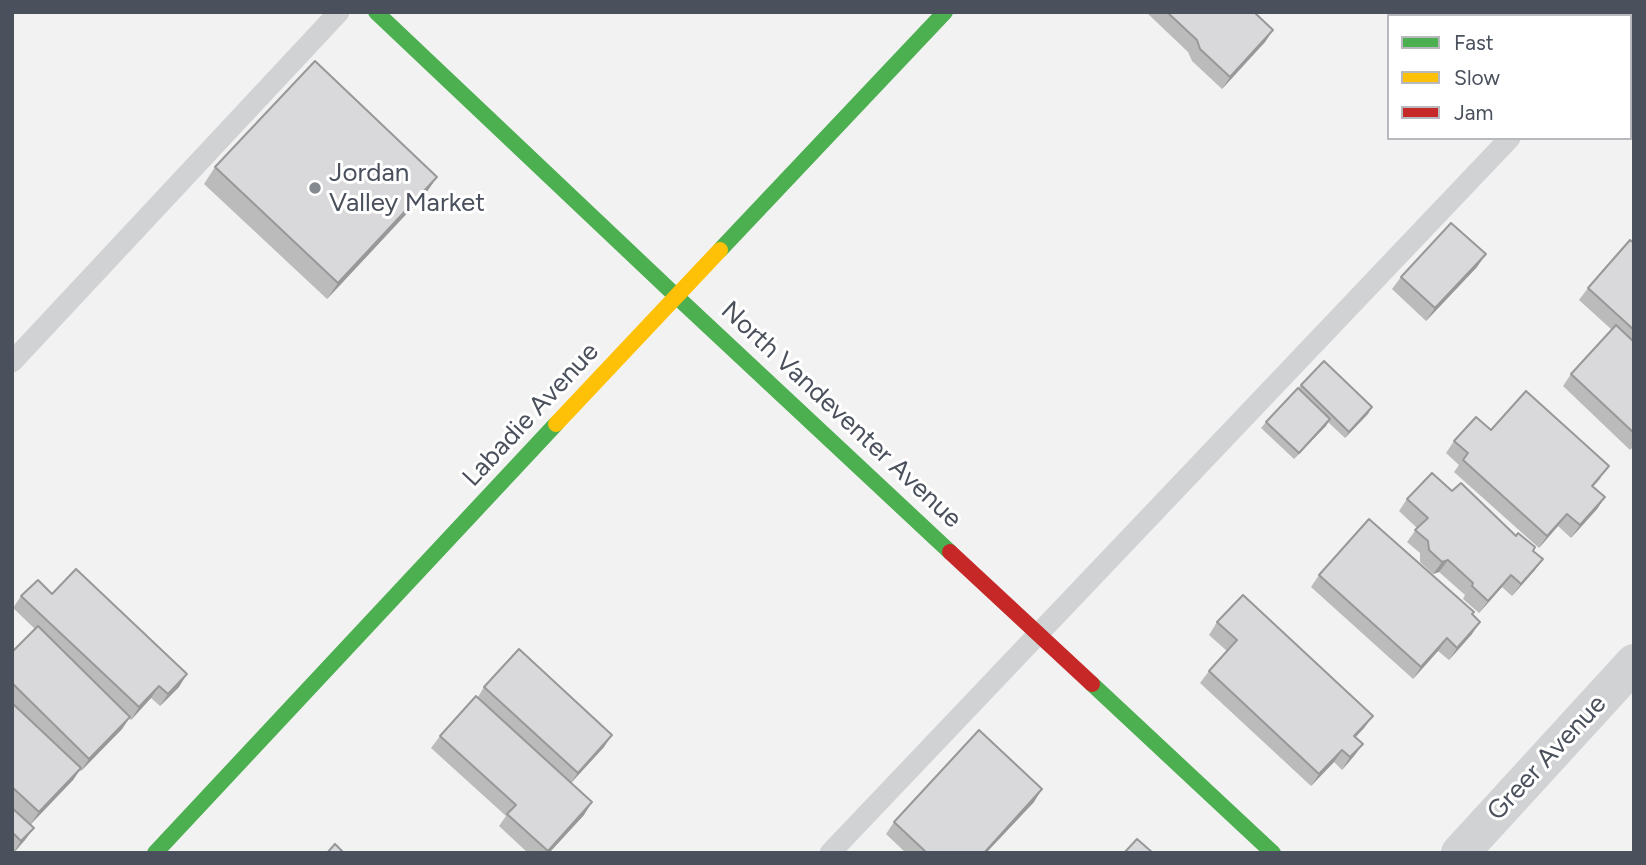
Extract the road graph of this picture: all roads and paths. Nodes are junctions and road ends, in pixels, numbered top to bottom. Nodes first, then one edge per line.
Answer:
1 (339, 12) edge
2 (376, 12) edge
3 (944, 12) edge
4 (1508, 140) edge
5 (676, 296) junction
6 (12, 362) edge
7 (1039, 633) junction
8 (1634, 663) edge
9 (155, 853) edge
10 (830, 853) edge
11 (1273, 853) edge
12 (1460, 853) edge

1 - 6 lane
2 - 5 main road, North Vandeventer Avenue
3 - 5 main road, Labadie Avenue
4 - 7 lane
5 - 7 main road, North Vandeventer Avenue
5 - 9 main road, Labadie Avenue
7 - 10 lane
7 - 11 main road, North Vandeventer Avenue
8 - 12 street, Greer Avenue

